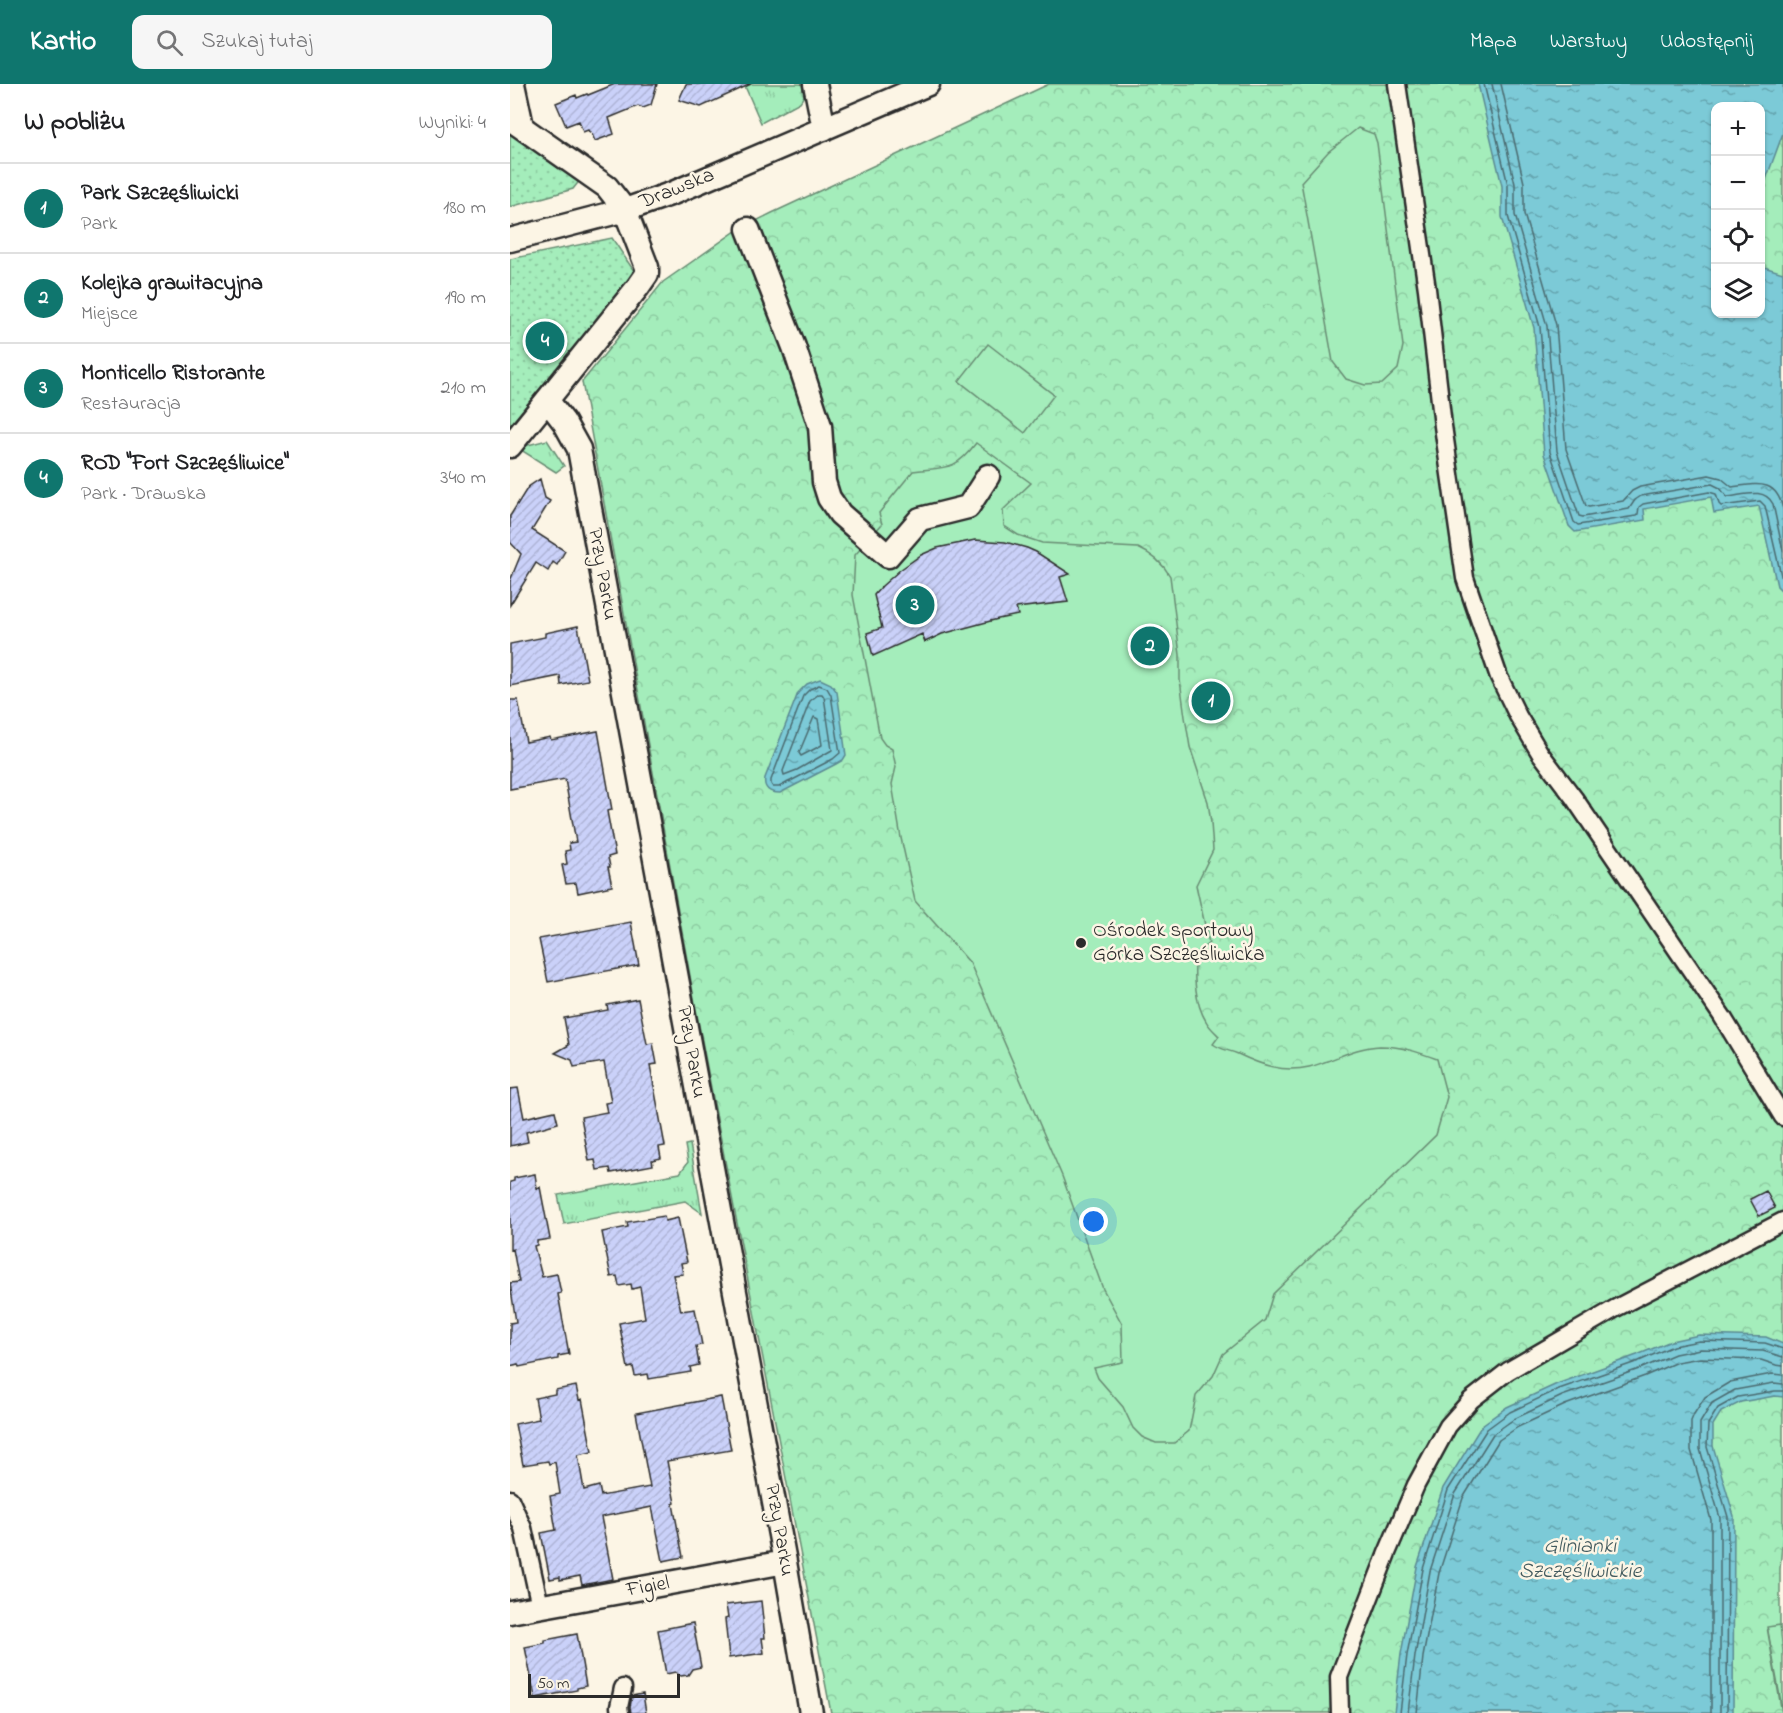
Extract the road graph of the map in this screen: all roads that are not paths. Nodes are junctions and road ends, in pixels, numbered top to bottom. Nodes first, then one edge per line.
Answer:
1 (513, 84) edge
2 (816, 84) edge
3 (928, 84) edge
4 (1396, 84) edge
5 (516, 122) edge
6 (824, 129) junction
7 (625, 210) junction
8 (748, 229) dead end
9 (510, 240) edge
10 (547, 400) junction
11 (510, 446) edge
12 (988, 476) dead end
13 (1783, 1117) edge
14 (1783, 1221) edge
15 (510, 1499) edge
16 (785, 1562) junction
17 (540, 1606) junction
18 (510, 1612) edge
19 (623, 1688) dead end
20 (620, 1713) edge
21 (811, 1713) edge
22 (1340, 1713) edge

1 - 5 street
2 - 6 street
3 - 6 street, Drawska
4 - 13 street
5 - 7 street
6 - 7 street, Drawska
7 - 9 street
7 - 10 street, Drawska
8 - 12 street
10 - 11 street, Drawska
10 - 16 street, Przy Parku
14 - 22 street
15 - 17 street
16 - 17 street, Figiel
16 - 21 street, Przy Parku
17 - 18 street, Figiel
19 - 20 street

